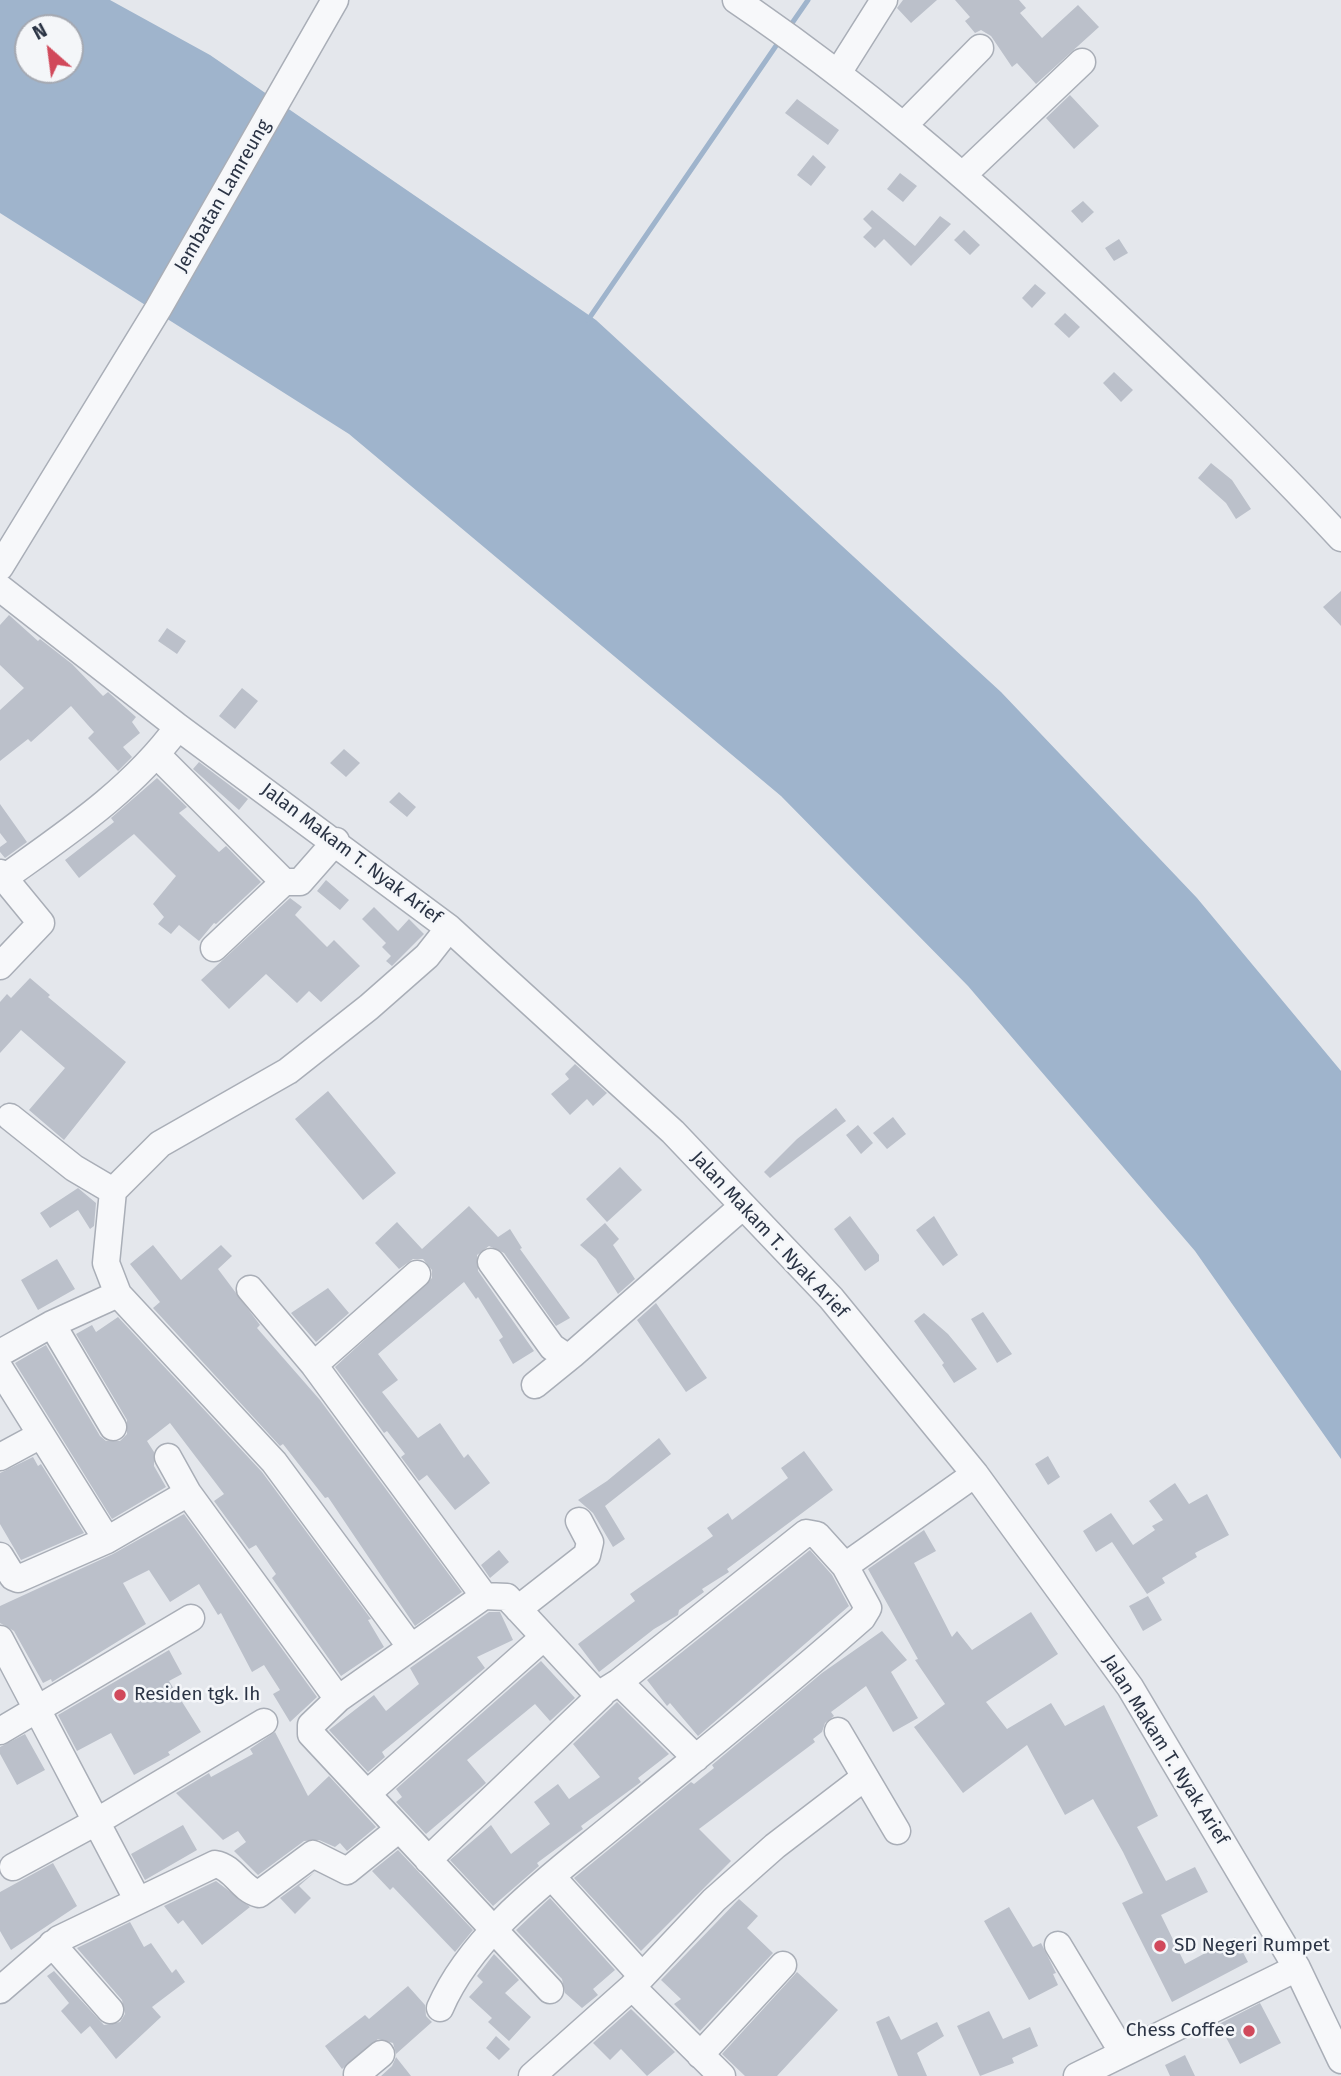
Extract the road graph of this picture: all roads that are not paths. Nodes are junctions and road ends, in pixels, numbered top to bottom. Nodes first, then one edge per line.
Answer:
1 (335, 0) edge
2 (884, 0) edge
3 (752, 7) edge
4 (980, 48) dead end
5 (1082, 62) dead end
6 (838, 74) junction
7 (905, 124) junction
8 (964, 174) junction
9 (1341, 538) edge
10 (0, 567) edge
11 (0, 588) edge
12 (178, 727) junction
13 (158, 755) junction
14 (337, 841) junction
15 (2, 876) edge
16 (284, 882) junction
17 (449, 928) junction
18 (214, 948) dead end
19 (0, 966) edge
20 (10, 1117) dead end
21 (113, 1191) junction
22 (743, 1206) junction
23 (491, 1262) dead end
24 (417, 1274) dead end
25 (250, 1289) dead end
26 (118, 1294) junction
27 (52, 1324) junction
28 (0, 1353) edge
29 (572, 1355) junction
30 (314, 1365) junction
31 (0, 1369) edge
32 (535, 1385) dead end
33 (113, 1427) dead end
34 (39, 1436) junction
35 (0, 1457) edge
36 (168, 1457) dead end
37 (975, 1474) junction
38 (188, 1493) junction
39 (579, 1521) dead end
40 (107, 1540) junction
41 (1, 1561) edge
42 (845, 1566) junction
43 (484, 1595) junction
44 (518, 1609) junction
45 (191, 1618) dead end
46 (544, 1637) junction
47 (0, 1639) edge
48 (410, 1646) junction
49 (610, 1688) junction
50 (338, 1699) junction
51 (35, 1710) junction
52 (264, 1722) dead end
53 (0, 1731) edge
54 (838, 1731) dead end
55 (696, 1758) junction
56 (865, 1777) junction
57 (368, 1793) junction
58 (96, 1822) junction
59 (399, 1829) junction
60 (897, 1831) dead end
61 (428, 1860) junction
62 (13, 1867) dead end
63 (552, 1877) junction
64 (138, 1901) junction
65 (495, 1929) junction
66 (52, 1944) junction
67 (1058, 1945) dead end
68 (783, 1965) dead end
69 (1297, 1968) junction
70 (637, 1981) junction
71 (0, 1990) edge
72 (550, 1990) dead end
73 (440, 2008) dead end
74 (110, 2010) dead end
75 (1123, 2053) junction
76 (381, 2054) dead end
77 (700, 2055) junction
78 (1341, 2060) edge
79 (359, 2076) edge
80 (532, 2076) edge
81 (722, 2076) edge
82 (1077, 2076) edge

1 - 10 street, Jembatan Lamreung
2 - 6 street
3 - 6 street
4 - 7 street
5 - 8 street
6 - 7 street
7 - 8 street
8 - 9 street
11 - 12 street, Jalan Makam T. Nyak Arief
12 - 13 street
12 - 14 street, Jalan Makam T. Nyak Arief
13 - 15 street
13 - 16 street
14 - 16 street
14 - 17 street, Jalan Makam T. Nyak Arief
15 - 19 street
16 - 18 street
17 - 21 street
17 - 22 street, Jalan Makam T. Nyak Arief
20 - 21 street
21 - 26 street
22 - 29 street
22 - 37 street, Jalan Makam T. Nyak Arief
23 - 29 street
24 - 30 street
25 - 30 street
26 - 27 street
26 - 48 street
27 - 28 street
27 - 33 street
29 - 32 street
30 - 43 street
31 - 34 street
34 - 35 street
34 - 40 street
36 - 38 street
37 - 42 street
37 - 69 street, Jalan Makam T. Nyak Arief
38 - 40 street
38 - 50 street
39 - 44 street
40 - 41 street
42 - 49 street
42 - 55 street
43 - 44 street
43 - 48 street
44 - 46 street
45 - 51 street
46 - 49 street
46 - 57 street
47 - 51 street
48 - 50 street
49 - 55 street
49 - 61 street
50 - 57 street
51 - 53 street
51 - 58 street
52 - 58 street
54 - 56 street
55 - 63 street
56 - 60 street
56 - 70 street
57 - 59 street
58 - 62 street
58 - 64 street
59 - 61 street
59 - 64 street
61 - 65 street
63 - 65 street
63 - 70 street
64 - 66 street
65 - 72 street
65 - 73 street
66 - 71 street
66 - 74 street
67 - 75 street
68 - 77 street
69 - 75 street
69 - 78 street, Jalan Makam T. Nyak Arief
70 - 77 street
70 - 80 street
75 - 82 street
76 - 79 street
77 - 81 street

